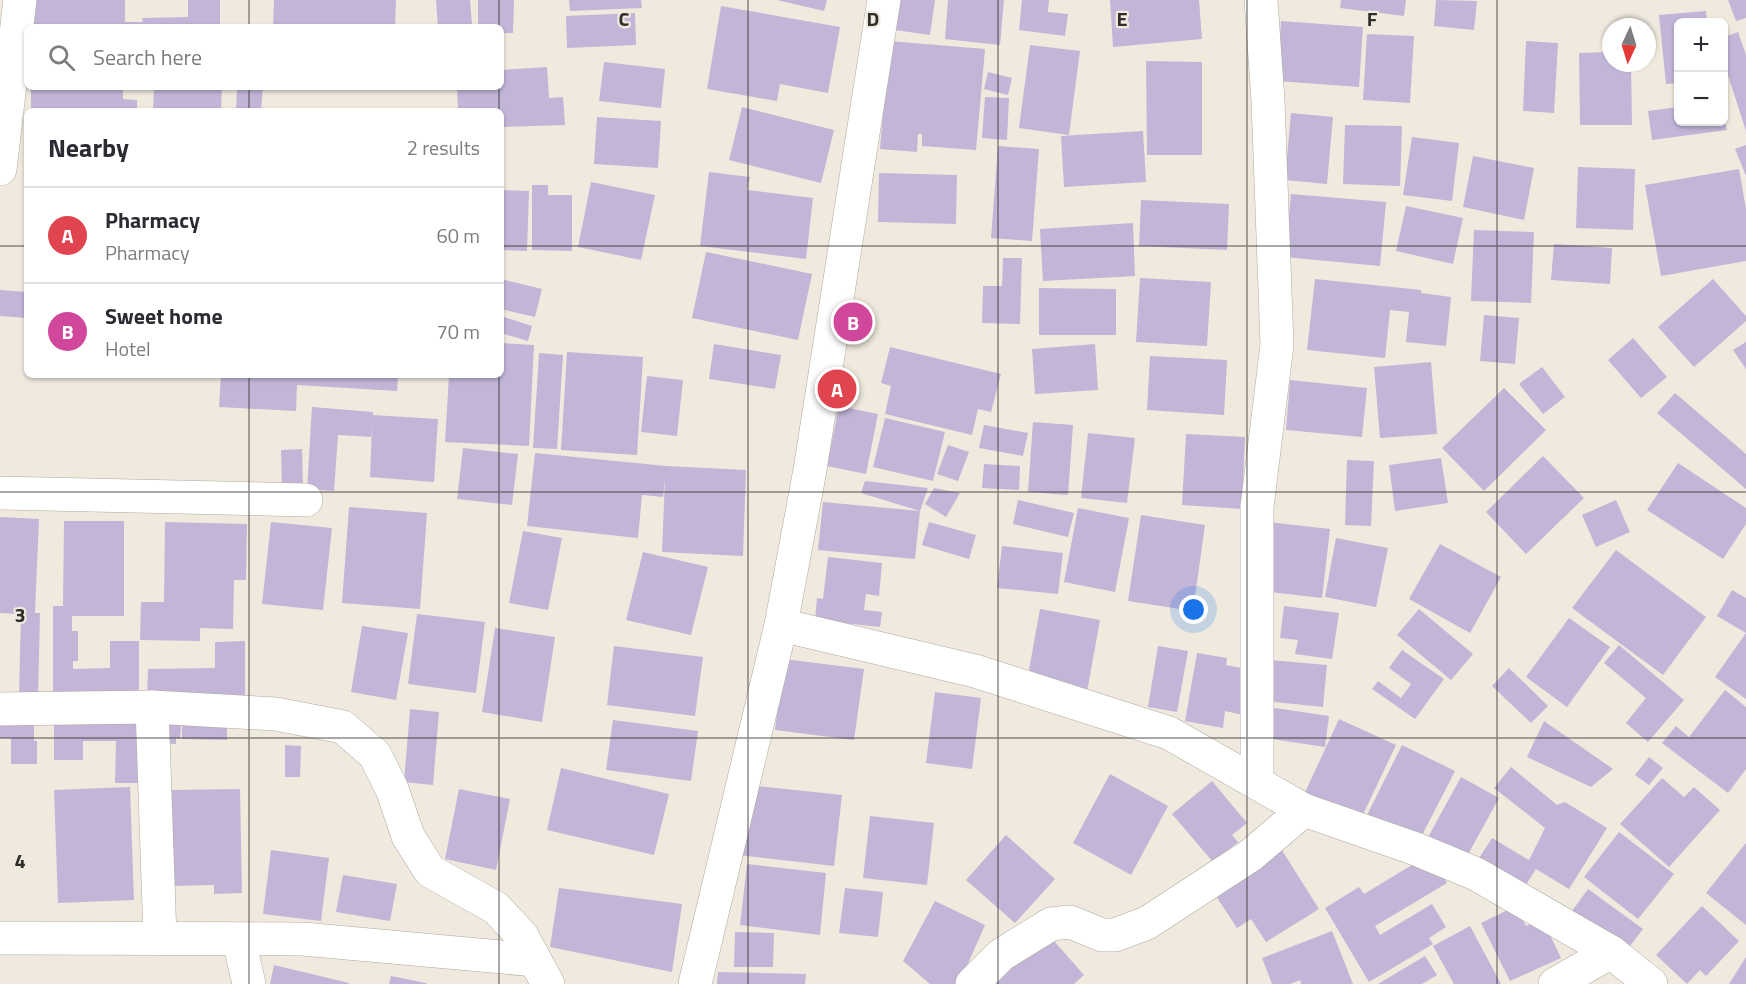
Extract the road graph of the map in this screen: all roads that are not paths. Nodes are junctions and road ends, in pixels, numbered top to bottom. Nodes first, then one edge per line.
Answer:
1 (20, 0) edge
2 (884, 0) edge
3 (1261, 0) edge
4 (0, 169) edge
5 (0, 493) edge
6 (306, 500) dead end
7 (781, 625) junction
8 (152, 706) junction
9 (0, 709) edge
10 (1257, 783) junction
11 (1304, 810) junction
12 (0, 938) edge
13 (160, 938) junction
14 (239, 940) junction
15 (1611, 952) junction
16 (541, 972) edge
17 (249, 984) edge
18 (695, 984) edge
19 (972, 984) edge
20 (1555, 984) edge
21 (1651, 984) edge

1 - 4 street
2 - 7 street
3 - 10 street
5 - 6 street
7 - 10 street
7 - 18 street
8 - 9 street
8 - 13 street
8 - 16 street
10 - 11 street
11 - 15 street
11 - 19 street
12 - 13 street
13 - 14 street
14 - 16 street
14 - 17 street
15 - 20 street
15 - 21 street

